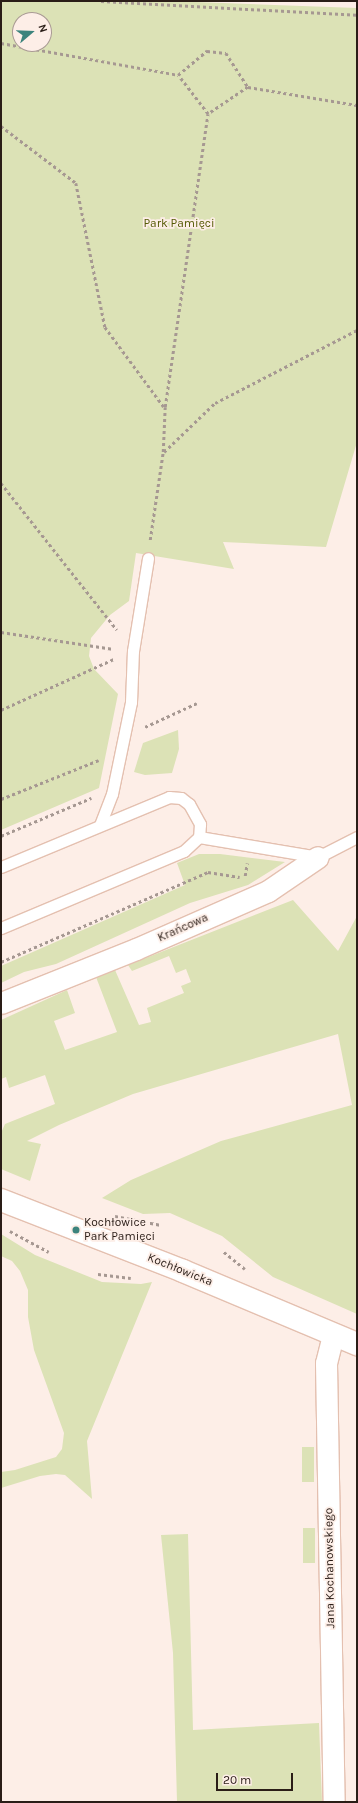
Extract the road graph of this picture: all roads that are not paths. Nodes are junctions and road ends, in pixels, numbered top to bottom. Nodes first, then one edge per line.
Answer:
1 (148, 558) road end
2 (100, 825) junction
3 (199, 837) junction
4 (357, 837) edge
5 (318, 858) junction
6 (1, 868) edge
7 (1, 928) edge
8 (1, 1003) edge
9 (1, 1200) edge
10 (333, 1335) junction
11 (357, 1344) edge
12 (334, 1802) edge

1 - 2 lane
2 - 3 lane
2 - 6 lane
3 - 5 lane
3 - 7 lane
4 - 5 lane, Krańcowa
5 - 8 street, Krańcowa
9 - 10 street, Kochłowicka
10 - 11 street, Kochłowicka
10 - 12 street, Jana Kochanowskiego

